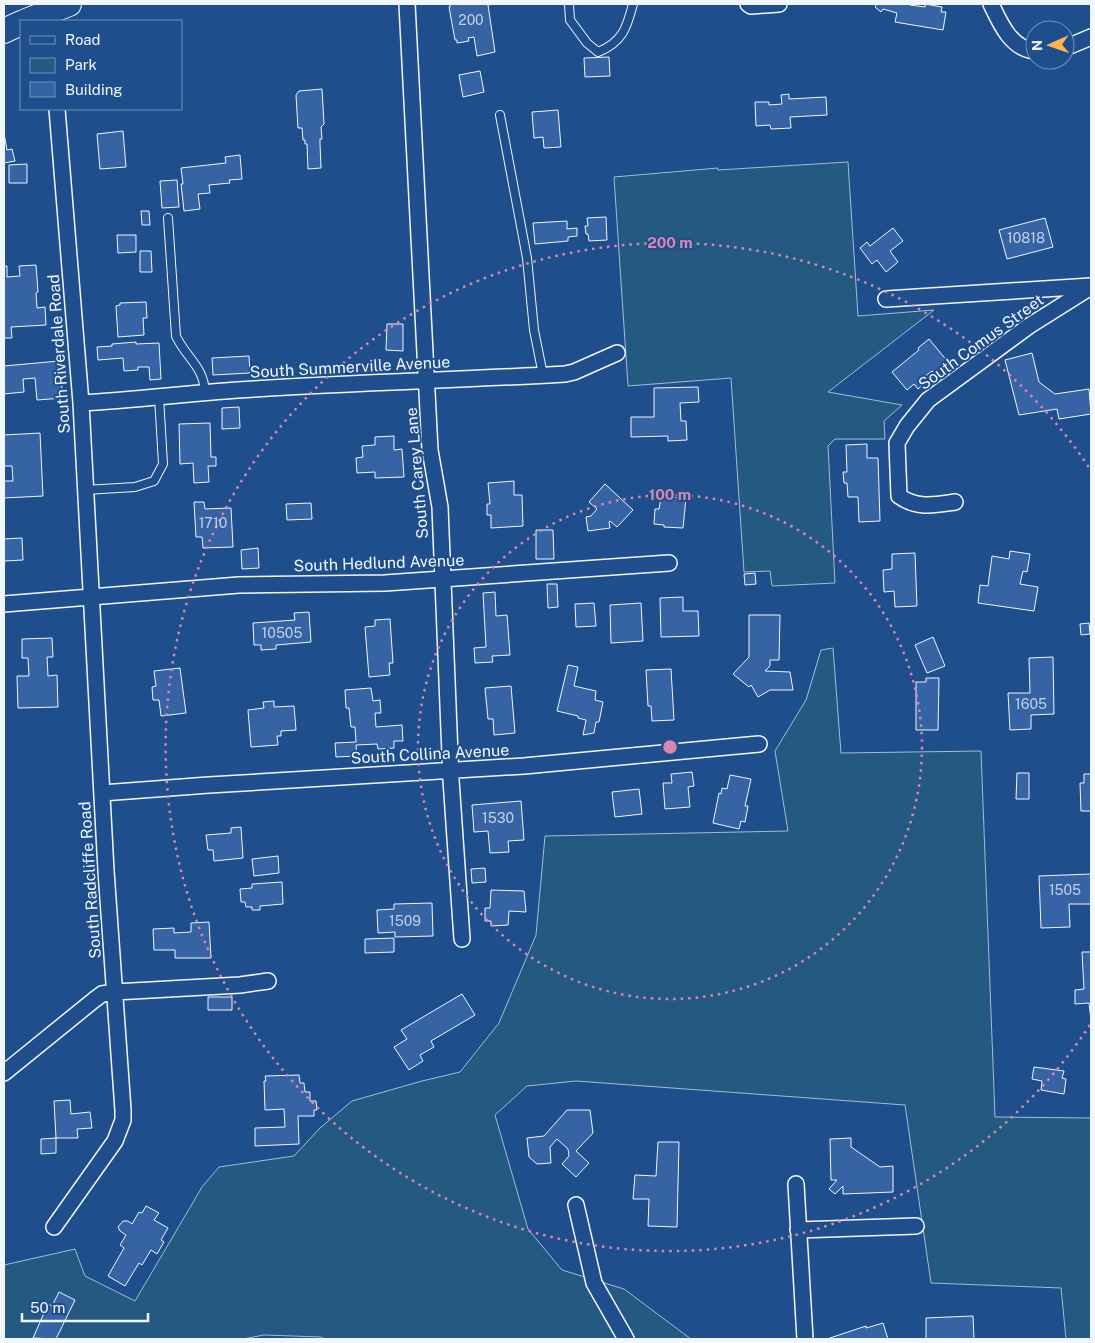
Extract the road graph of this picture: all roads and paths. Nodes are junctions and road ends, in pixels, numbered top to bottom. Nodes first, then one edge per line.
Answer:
1 (68, 4) edge
2 (407, 4) edge
3 (569, 4) edge
4 (633, 4) edge
5 (748, 4) edge
6 (779, 4) edge
7 (991, 4) edge
8 (38, 19) edge
9 (20, 23) edge
10 (4, 31) edge
11 (1091, 37) edge
12 (1075, 44) edge
13 (1025, 48) edge
14 (57, 110) edge
15 (500, 115) dead end
16 (168, 218) dead end
17 (1091, 286) edge
18 (886, 299) dead end
19 (617, 353) dead end
20 (543, 375) junction
21 (427, 380) junction
22 (205, 393) junction
23 (159, 397) junction
24 (81, 403) junction
25 (85, 490) junction
26 (955, 502) dead end
27 (669, 563) dead end
28 (443, 580) junction
29 (91, 597) junction
30 (4, 604) edge
31 (759, 744) dead end
32 (451, 770) junction
33 (102, 793) junction
34 (462, 939) dead end
35 (268, 981) dead end
36 (115, 992) junction
37 (4, 1073) edge
38 (796, 1184) dead end
39 (576, 1205) dead end
40 (916, 1226) dead end
41 (54, 1227) dead end
42 (798, 1230) junction
43 (626, 1339) edge
44 (805, 1339) edge

1 - 8 main road
2 - 21 street, South Carey Lane
3 - 4 lane
5 - 6 street
7 - 13 street
9 - 10 main road
11 - 12 street
14 - 24 street, South Riverdale Road
15 - 20 lane
16 - 22 lane
17 - 18 street
17 - 26 street, South Comus Street
19 - 20 street, South Summerville Avenue
20 - 21 street, South Summerville Avenue
21 - 22 street, South Summerville Avenue
21 - 28 street, South Carey Lane
22 - 23 street, South Summerville Avenue
23 - 24 street, South Summerville Avenue
23 - 25 lane
24 - 25 street, South Riverdale Road
25 - 29 street, South Riverdale Road
27 - 28 street, South Hedlund Avenue
28 - 29 street, South Hedlund Avenue
28 - 32 street, South Carey Lane
29 - 30 street
29 - 33 street, South Radcliffe Road
31 - 32 street, South Collina Avenue
32 - 33 street, South Collina Avenue
32 - 34 street, South Carey Lane
33 - 36 street, South Radcliffe Road
35 - 36 street
36 - 37 street
36 - 41 street, South Radcliffe Road
38 - 42 street
39 - 43 street
40 - 42 street
42 - 44 street

